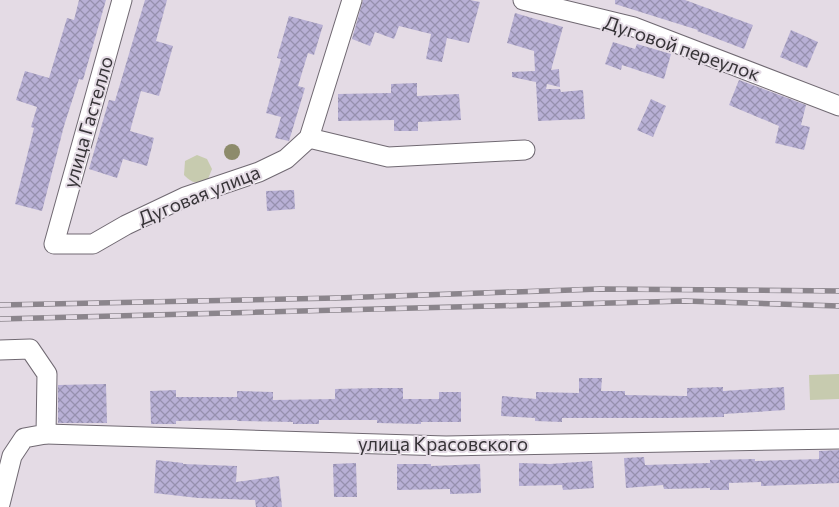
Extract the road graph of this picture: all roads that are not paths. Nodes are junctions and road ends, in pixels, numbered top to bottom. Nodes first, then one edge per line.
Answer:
1 (122, 0) edge
2 (352, 0) edge
3 (523, 0) edge
4 (839, 106) edge
5 (309, 138) junction
6 (525, 150) dead end
7 (54, 244) joint
8 (0, 350) edge
9 (46, 434) junction
10 (839, 439) edge
11 (0, 504) edge

1 - 7 street, улица Гастелло
2 - 5 street
3 - 4 street, Дуговой переулок
5 - 6 street
5 - 7 street, Дуговая улица
8 - 9 street
9 - 10 street, улица Красовского
9 - 11 street, улица Красовского

